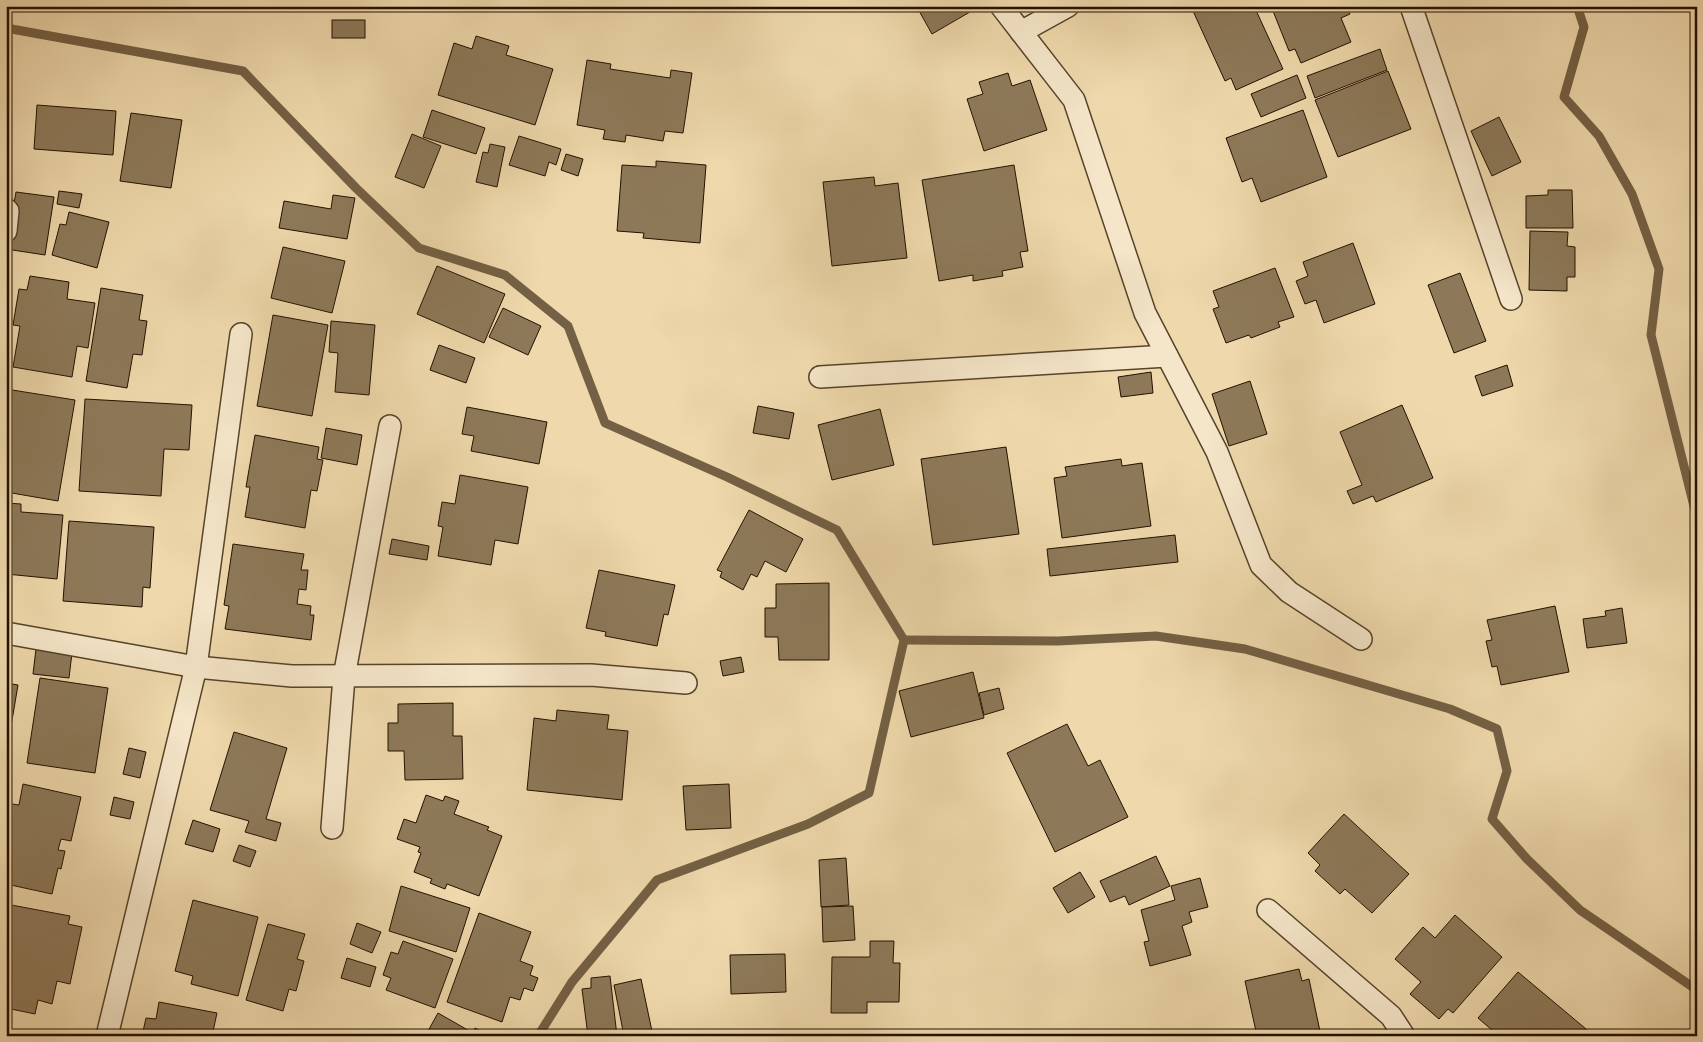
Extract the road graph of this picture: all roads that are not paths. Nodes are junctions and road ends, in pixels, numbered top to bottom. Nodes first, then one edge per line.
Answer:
1 (1001, 6) edge
2 (1068, 6) edge
3 (1411, 6) edge
4 (1021, 32) junction
5 (6, 209) edge
6 (6, 231) edge
7 (1511, 299) dead end
8 (241, 334) dead end
9 (1167, 356) junction
10 (820, 377) dead end
11 (390, 426) dead end
12 (6, 633) edge
13 (1361, 639) dead end
14 (196, 666) junction
15 (344, 676) junction
16 (686, 683) dead end
17 (332, 828) dead end
18 (1268, 910) dead end
19 (107, 1036) edge
20 (1404, 1036) edge

1 - 4 street
2 - 4 street
3 - 7 street
4 - 9 street
5 - 6 street
8 - 14 street
9 - 10 street
9 - 13 street
11 - 15 street
12 - 14 street
14 - 15 street
14 - 19 street
15 - 16 street
15 - 17 street
18 - 20 street

